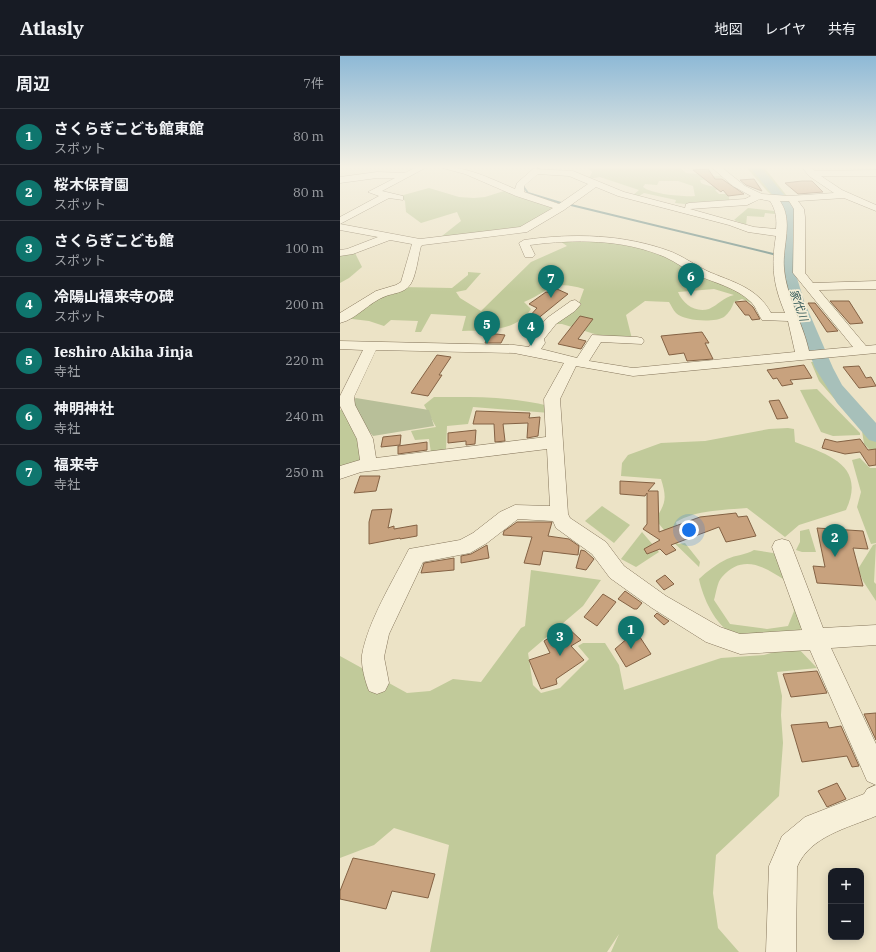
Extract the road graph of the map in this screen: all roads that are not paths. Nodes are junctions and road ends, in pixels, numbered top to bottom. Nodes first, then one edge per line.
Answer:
1 (364, 208) edge
2 (561, 208) edge
3 (675, 208) edge
4 (779, 208) edge
5 (796, 208) edge
6 (340, 221) edge
7 (534, 224) junction
8 (340, 227) edge
9 (781, 233) junction
10 (391, 236) junction
11 (553, 238) junction
12 (420, 242) junction
13 (340, 253) edge
14 (529, 256) dead end
15 (876, 285) edge
16 (810, 286) junction
17 (575, 304) dead end
18 (792, 317) junction
19 (340, 319) edge
20 (637, 341) dead end
21 (340, 345) edge
22 (371, 347) junction
23 (876, 349) edge
24 (862, 350) junction
25 (533, 351) junction
26 (805, 356) junction
27 (576, 362) junction
28 (554, 442) junction
29 (369, 465) junction
30 (340, 473) edge
31 (559, 514) junction
32 (782, 547) dead end
33 (876, 635) edge
34 (816, 639) junction
35 (377, 683) dead end
36 (876, 772) edge
37 (876, 798) edge
38 (781, 952) edge

1 - 6 street
2 - 7 street
3 - 9 street
4 - 9 street
5 - 16 street
7 - 11 street
7 - 12 street
8 - 10 street
9 - 18 street
10 - 12 street
10 - 13 street
11 - 14 street
11 - 18 street
12 - 19 street
15 - 16 street
16 - 24 street
17 - 25 street
18 - 26 street
20 - 27 street
21 - 22 street
22 - 25 street
22 - 29 street
23 - 24 street
24 - 26 street
25 - 27 street
26 - 27 street
27 - 28 street
28 - 29 street
28 - 31 street
29 - 30 street
31 - 34 street
31 - 35 street
32 - 34 street
33 - 34 street
34 - 36 street
37 - 38 street

